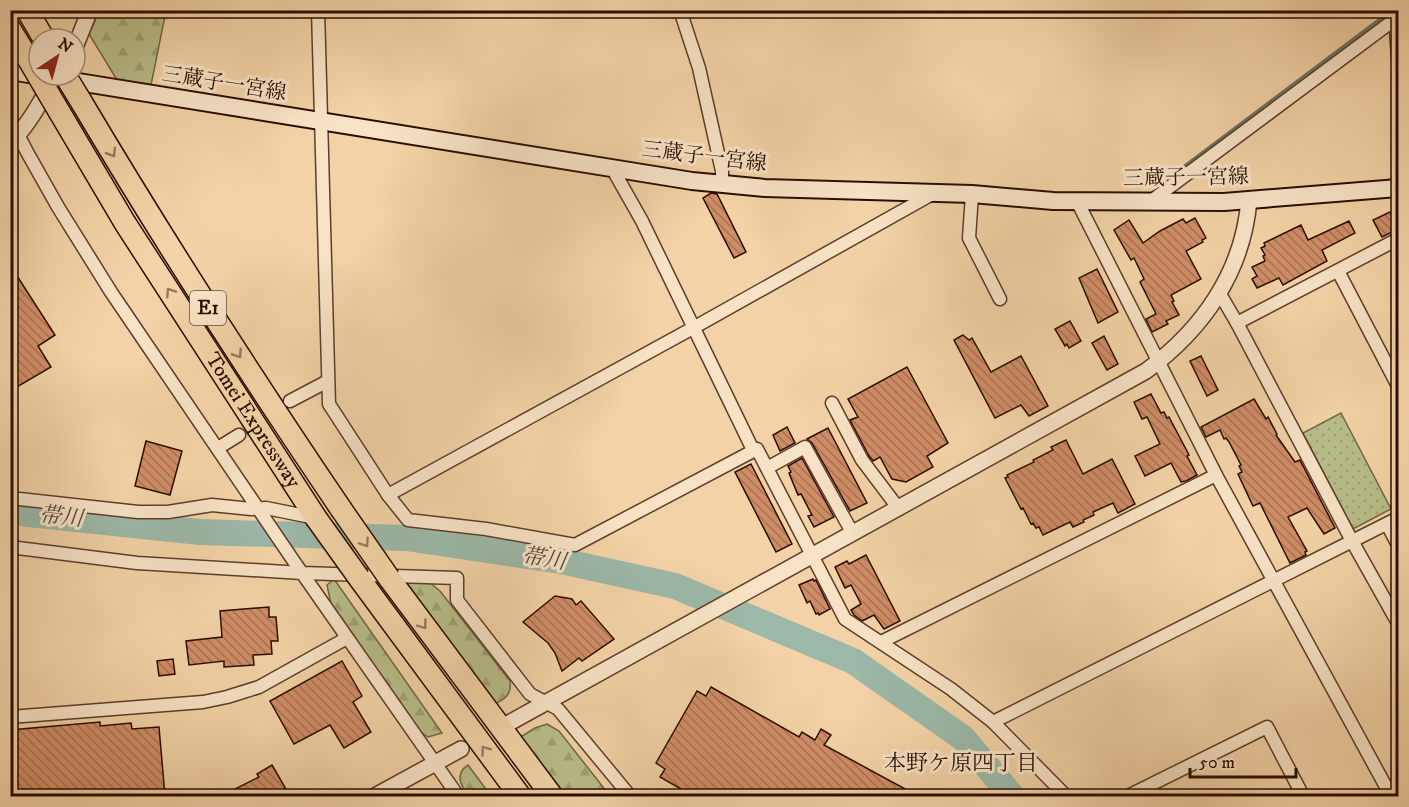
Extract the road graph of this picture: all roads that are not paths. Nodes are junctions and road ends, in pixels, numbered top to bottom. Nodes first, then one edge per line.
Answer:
1 (27, 10) edge
2 (90, 10) edge
3 (318, 10) edge
4 (680, 10) edge
5 (1397, 18) edge
6 (37, 27) edge
7 (83, 27) edge
8 (10, 28) edge
9 (1398, 57) edge
10 (10, 71) edge
11 (27, 73) edge
12 (87, 81) edge
13 (50, 87) edge
14 (68, 87) edge
15 (10, 119) edge
16 (321, 123) junction
17 (15, 139) edge
18 (612, 168) junction
19 (722, 184) junction
20 (1398, 188) edge
21 (935, 193) junction
22 (972, 194) junction
23 (1248, 200) junction
24 (1077, 201) junction
25 (1151, 201) junction
26 (1398, 239) edge
27 (1338, 271) junction
28 (1220, 294) junction
29 (1000, 299) dead end
30 (1237, 322) junction
31 (693, 328) junction
32 (1158, 363) junction
33 (328, 381) junction
34 (1398, 386) edge
35 (290, 401) tunnel mouth
36 (832, 403) dead end
37 (239, 435) tunnel mouth
38 (218, 448) junction
39 (753, 450) junction
40 (767, 468) junction
41 (1216, 475) junction
42 (388, 495) junction
43 (10, 498) edge
44 (898, 509) junction
45 (260, 511) junction
46 (316, 518) junction
47 (1398, 518) edge
48 (1387, 524) junction
49 (852, 534) junction
50 (1352, 541) junction
51 (1398, 545) edge
52 (10, 547) edge
53 (814, 555) junction
54 (298, 568) junction
55 (1274, 582) junction
56 (1398, 623) edge
57 (347, 638) junction
58 (881, 642) junction
59 (545, 702) junction
60 (10, 717) edge
61 (993, 722) junction
62 (509, 723) dead end
63 (461, 749) dead end
64 (434, 764) junction
65 (375, 796) edge
66 (458, 796) edge
67 (520, 796) edge
68 (552, 796) edge
69 (630, 796) edge
70 (1066, 796) edge
71 (1128, 796) edge
72 (1303, 796) edge
73 (1391, 796) edge

1 - 6 highway
2 - 7 street
3 - 16 street
4 - 19 street
5 - 9 street
5 - 25 street
46 -> 8 highway, Tomei Expressway / E1, bridge
10 - 11 main road, 三蔵子一宮線
12 - 16 main road, 三蔵子一宮線
13 - 17 street
14 -> 68 highway, Tomei Expressway / E1, bridge
15 - 17 street
16 - 18 main road, 三蔵子一宮線
16 - 33 street
17 - 38 street
18 - 19 main road, 三蔵子一宮線
18 - 31 street
19 - 21 main road, 三蔵子一宮線
20 - 23 main road, 三蔵子一宮線
21 - 22 main road, 三蔵子一宮線
21 - 31 street
22 - 24 main road, 三蔵子一宮線
22 - 29 street
23 - 25 main road, 三蔵子一宮線
23 - 28 street
24 - 25 main road, 三蔵子一宮線
24 - 32 street
26 - 27 street
27 - 30 street
27 - 34 street
28 - 30 street
28 - 32 street
30 - 50 street
31 - 39 street
31 - 42 street
32 - 41 street
32 - 44 street
33 - 35 street
33 - 42 street
36 - 44 street
37 - 38 street
38 - 45 street
39 - 40 street
39 - 42 street
40 - 49 street
40 - 53 street
41 - 55 street
41 - 58 street
43 - 45 street
44 - 49 street
45 - 46 street
45 - 54 street
67 -> 46 highway, Tomei Expressway, bridge
47 - 48 street
48 - 50 street
48 - 51 street
49 - 53 street
50 - 55 street
50 - 56 street
52 - 54 street
53 - 58 street
53 - 59 street
54 - 57 street
54 - 59 street
55 - 61 street
55 - 73 street
57 - 60 street
57 - 64 street
58 - 61 street
59 - 62 street
59 - 69 street
61 - 70 street
63 - 64 street
64 - 65 street
64 - 66 street
71 - 72 street

